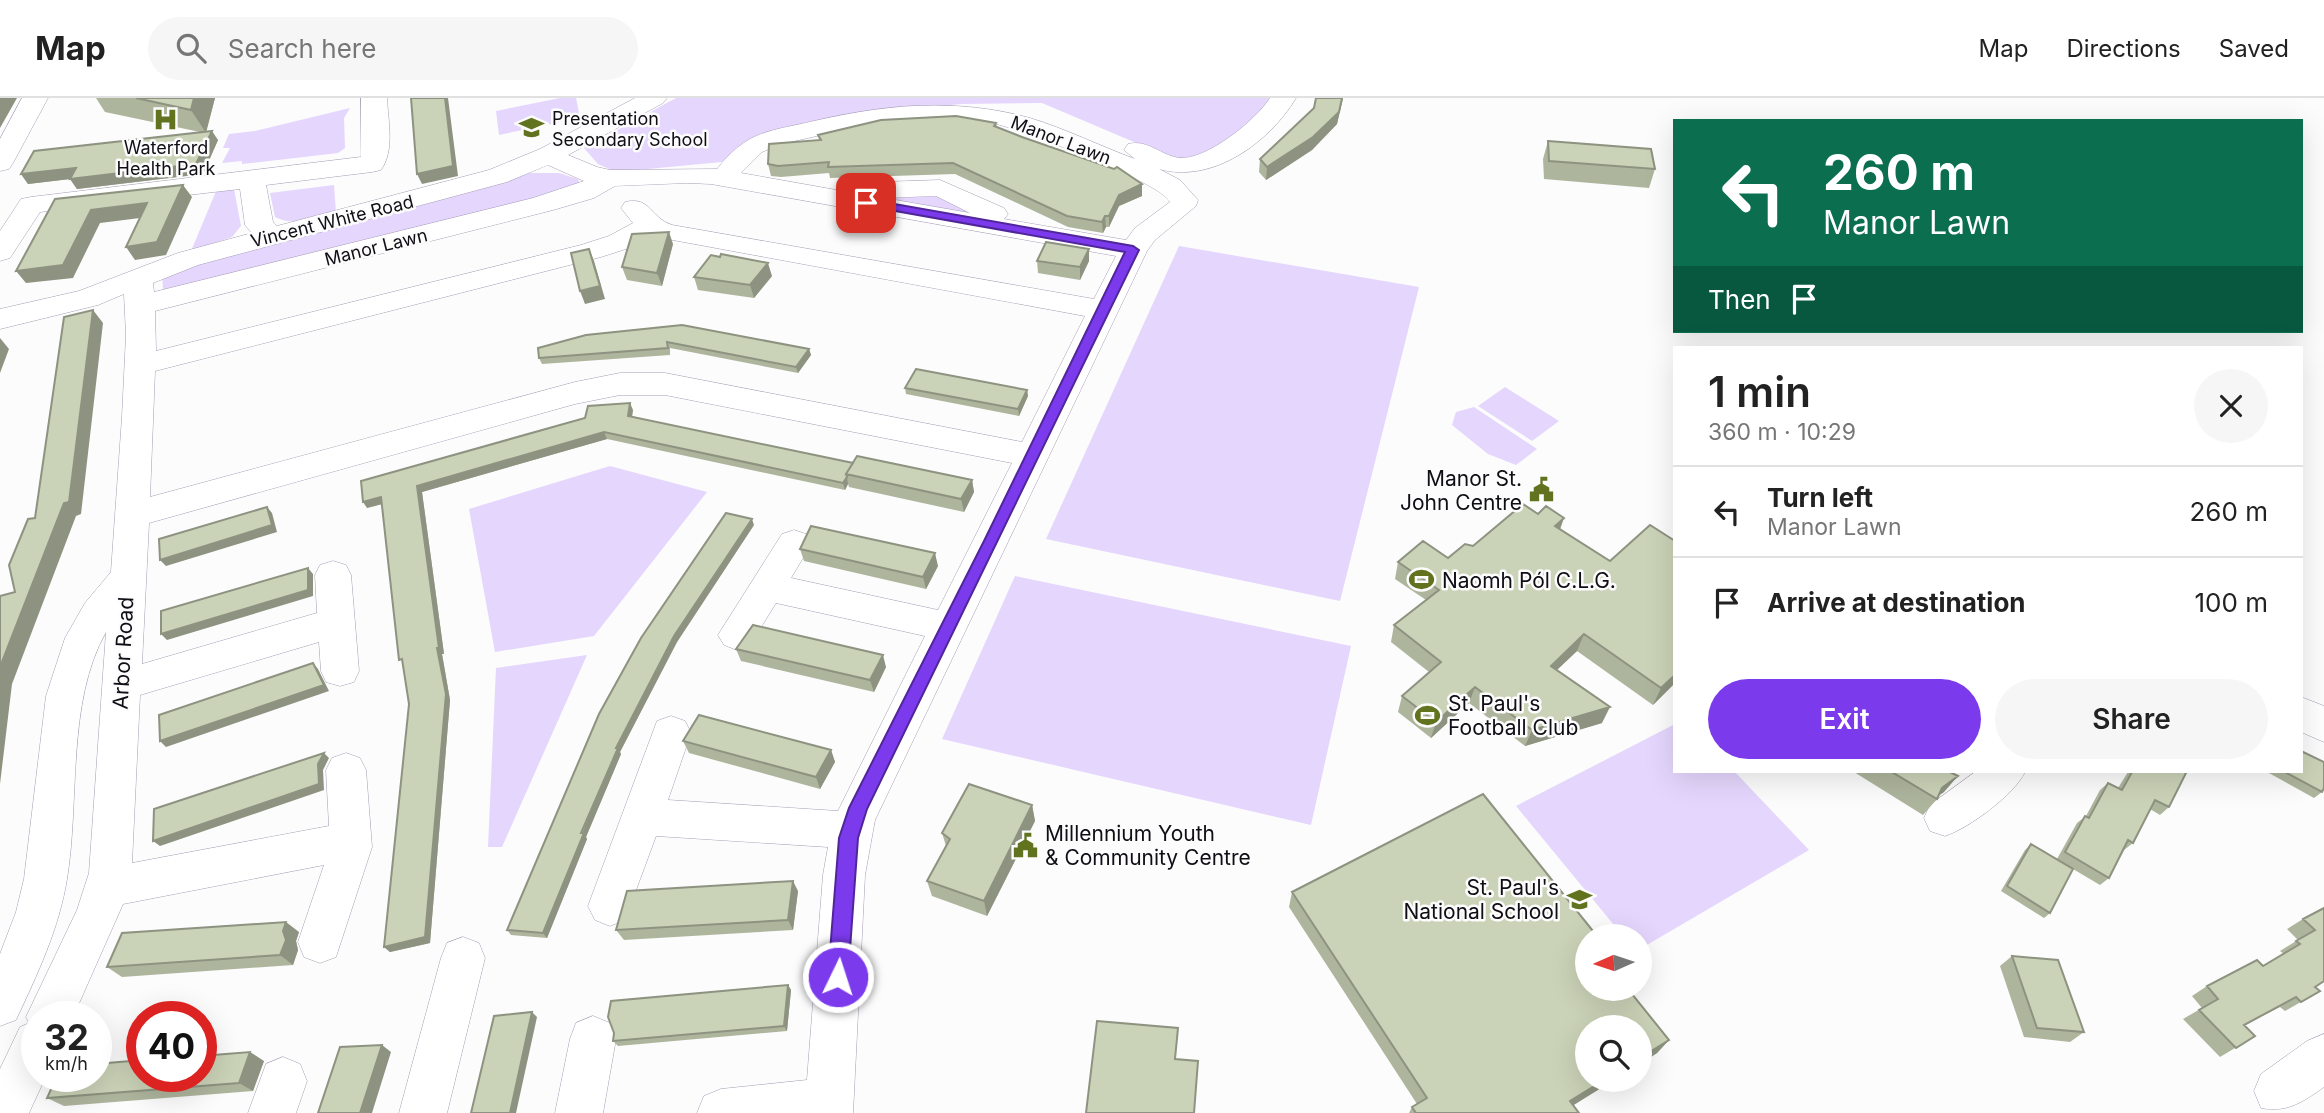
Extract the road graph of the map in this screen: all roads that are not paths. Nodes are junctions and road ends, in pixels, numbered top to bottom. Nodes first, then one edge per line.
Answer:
1 (35, 98) edge
2 (374, 98) edge
3 (654, 98) edge
4 (1018, 98) edge
5 (1283, 98) edge
6 (549, 155) junction
7 (0, 163) edge
8 (724, 178) junction
9 (252, 179) junction
10 (616, 180) junction
11 (649, 226) junction
12 (259, 235) junction
13 (1133, 250) junction
14 (0, 252) edge
15 (139, 291) junction
16 (1103, 310) junction
17 (0, 319) edge
18 (140, 365) junction
19 (1033, 456) junction
20 (131, 515) junction
21 (794, 543) dead end
22 (333, 575) dead end
23 (127, 577) junction
24 (768, 587) junction
25 (336, 622) junction
26 (949, 627) junction
27 (737, 635) dead end
28 (340, 671) dead end
29 (122, 685) junction
30 (2303, 714) edge
31 (2324, 725) edge
32 (671, 733) dead end
33 (346, 770) dead end
34 (2004, 773) edge
35 (642, 817) junction
36 (1945, 818) dead end
37 (850, 830) junction
38 (352, 841) junction
39 (108, 887) junction
40 (610, 906) dead end
41 (320, 942) dead end
42 (463, 958) dead end
43 (57, 1001) edge
44 (0, 1004) edge
45 (593, 1039) dead end
46 (2324, 1058) edge
47 (21, 1071) edge
48 (2278, 1091) dead end
49 (7, 1096) edge
50 (829, 1108) edge
51 (423, 1113) edge
52 (579, 1113) edge
53 (721, 1113) edge

1 - 7 street
2 - 9 street
3 - 6 street, Vincent White Road
4 - 5 street
6 - 10 street, Manor Lawn
6 - 12 street, Vincent White Road
8 - 10 street, Manor Lawn
8 - 13 street, Manor Lawn
8 - 13 street, Manor Lawn
9 - 12 street
9 - 14 street
10 - 11 street
10 - 15 street, Manor Lawn
11 - 16 street
11 - 18 street
12 - 15 street, Vincent White Road
13 - 16 street
15 - 17 street, Vincent White Road
15 - 18 street, Arbor Road
16 - 19 street
18 - 20 street, Arbor Road
19 - 20 street
19 - 26 street
20 - 23 street, Arbor Road
21 - 24 street
22 - 25 street
23 - 29 street, Arbor Road
23 - 44 street
24 - 26 street
24 - 27 street
25 - 28 street
25 - 29 street
26 - 37 street
29 - 39 street, Arbor Road
30 - 31 street
32 - 35 street
33 - 38 street
34 - 36 street
35 - 37 street
35 - 40 street
37 - 50 street
38 - 39 street
38 - 41 street
39 - 43 street, Arbor Road
42 - 51 street
45 - 52 street
46 - 48 street
47 - 49 street
50 - 53 street

